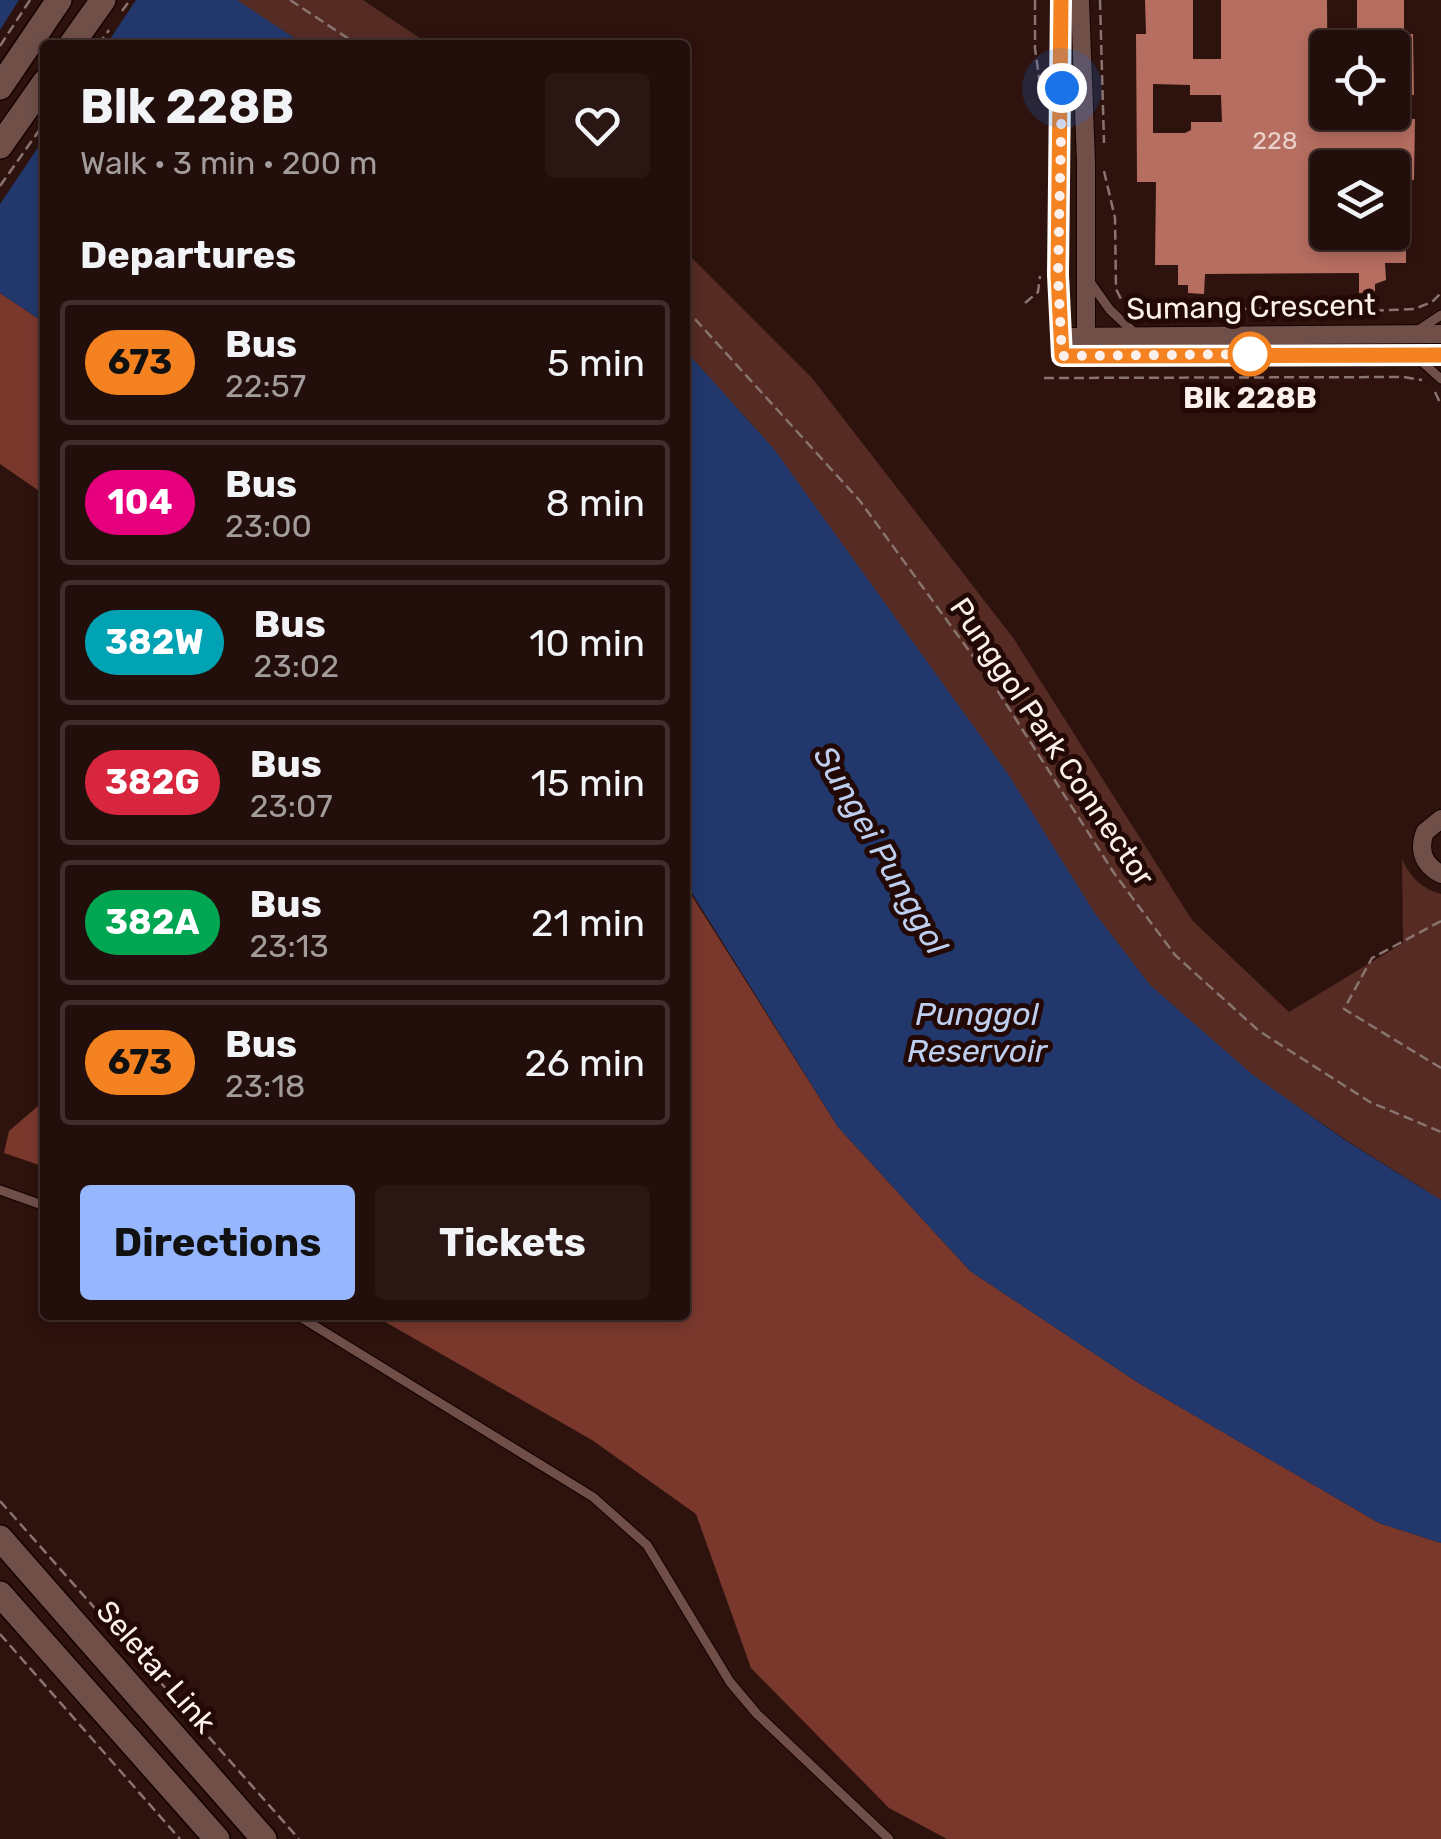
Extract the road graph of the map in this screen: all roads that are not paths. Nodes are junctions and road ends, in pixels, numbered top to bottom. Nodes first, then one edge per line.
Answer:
1 (59, 0) edge
2 (103, 0) edge
3 (1061, 0) edge
4 (1080, 0) edge
5 (75, 40) edge
6 (0, 88) edge
7 (40, 89) edge
8 (0, 146) edge
9 (1086, 277) junction
10 (1441, 315) edge
11 (1412, 332) junction
12 (1441, 334) edge
13 (1138, 336) junction
14 (1086, 346) junction
15 (1415, 355) junction
16 (1441, 356) edge
17 (1441, 379) edge
18 (1441, 819) edge
19 (1441, 874) edge
20 (0, 1190) edge
21 (40, 1204) edge
22 (305, 1320) edge
23 (0, 1538) edge
24 (0, 1594) edge
25 (217, 1839) edge
26 (264, 1839) edge
27 (889, 1839) edge

1 - 6 main road
2 - 5 main road
3 - 14 street, Sumang Crescent
4 - 9 street
7 - 8 main road
9 - 13 lane
9 - 14 street
10 - 11 lane
11 - 12 street, Sumang Crescent
11 - 13 street, Sumang Crescent
13 - 14 street, Sumang Crescent
14 - 15 street, Sumang Crescent
15 - 16 street, Sumang Crescent
15 - 17 lane
18 - 19 street
20 - 21 lane
22 - 27 lane
23 - 26 main road, Seletar Link
24 - 25 main road

